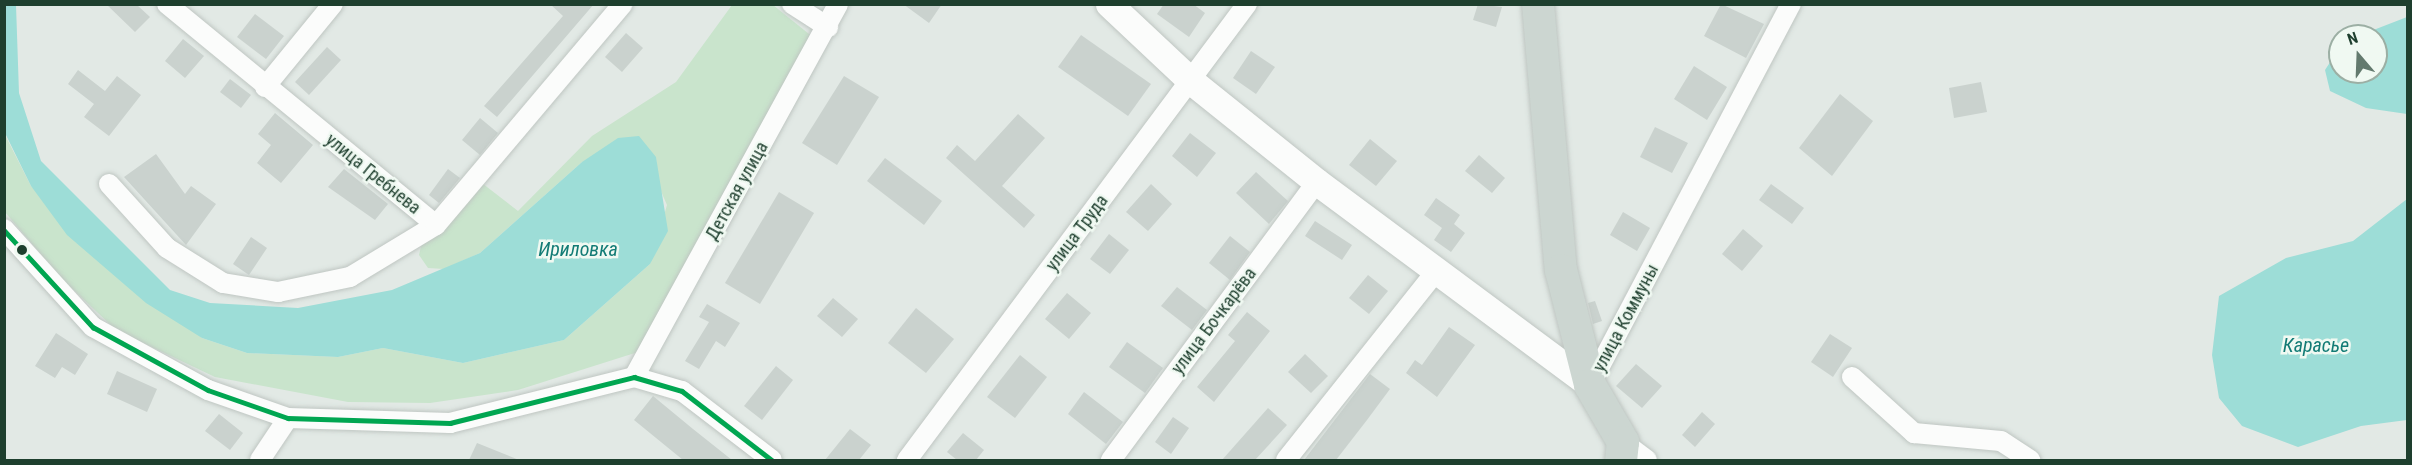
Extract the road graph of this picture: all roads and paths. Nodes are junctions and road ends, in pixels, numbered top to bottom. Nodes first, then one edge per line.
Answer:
1 (167, 4) edge
2 (333, 4) edge
3 (623, 4) edge
4 (792, 4) edge
5 (838, 4) edge
6 (1109, 4) edge
7 (1247, 4) edge
8 (1538, 4) edge
9 (1791, 4) edge
10 (828, 27) junction
11 (1191, 81) junction
12 (265, 87) junction
13 (1317, 182) junction
14 (109, 184) dead end
15 (436, 225) junction
16 (4, 229) edge
17 (1434, 274) junction
18 (634, 377) junction
19 (1852, 377) dead end
20 (1590, 385) junction
21 (288, 418) junction
22 (1630, 454) edge
23 (260, 460) edge
24 (772, 460) edge
25 (908, 460) edge
26 (1111, 460) edge
27 (1286, 460) edge
28 (2030, 460) edge

1 - 12 street, улица Гребнева
2 - 12 street
3 - 15 street
4 - 10 street
5 - 10 street, Детская улица
6 - 11 street
7 - 11 street, улица Труда
8 - 20 main road, улица Коммуны
9 - 20 street, улица Коммуны
10 - 18 street, Детская улица
11 - 13 street
11 - 25 street, улица Труда
12 - 15 street, улица Гребнева
13 - 17 street
13 - 26 street, улица Бочкарёва
14 - 15 street, улица Гребнева
16 - 21 street
17 - 20 street
17 - 27 street
18 - 21 street
18 - 24 street
19 - 28 street
20 - 22 main road
21 - 23 street

